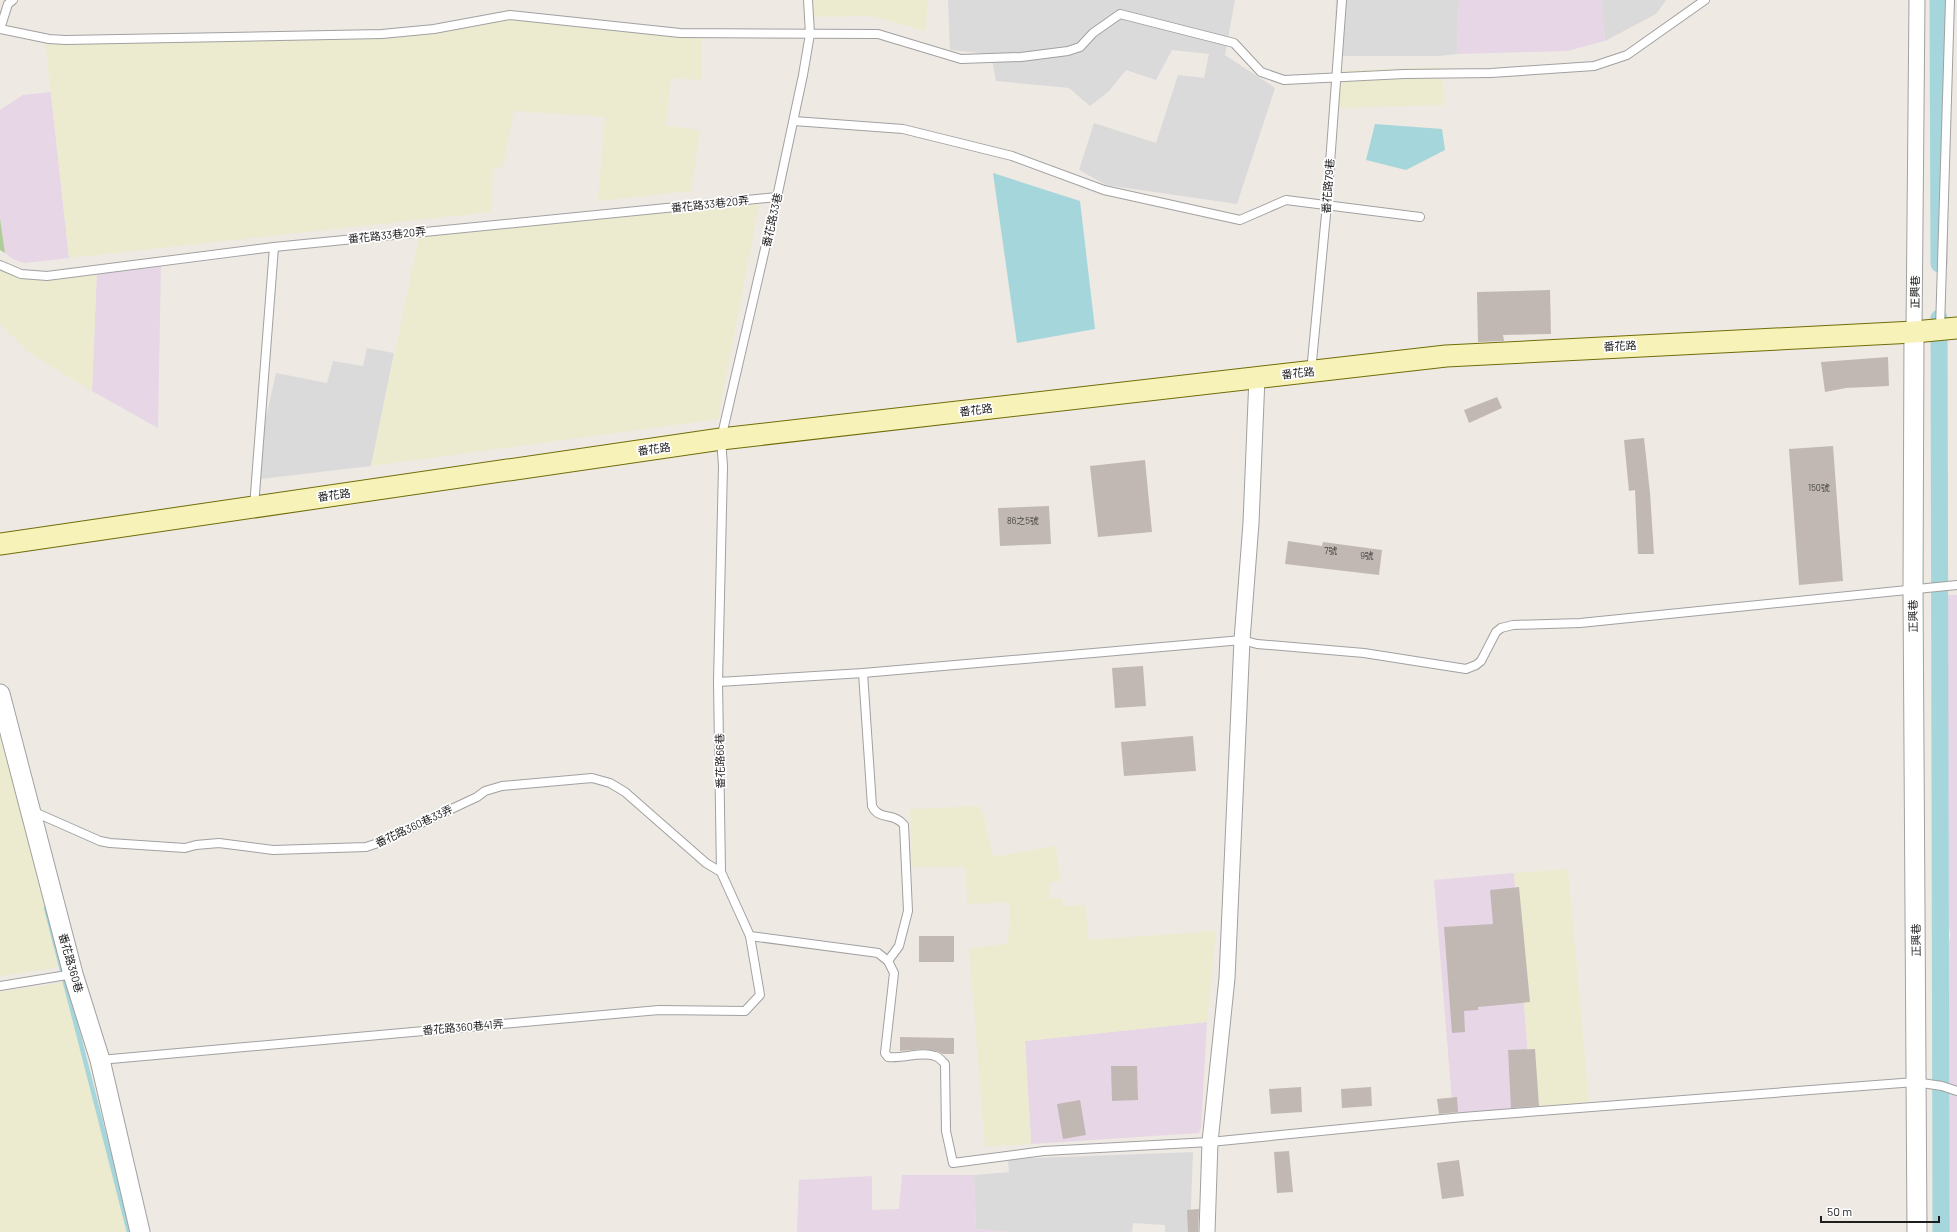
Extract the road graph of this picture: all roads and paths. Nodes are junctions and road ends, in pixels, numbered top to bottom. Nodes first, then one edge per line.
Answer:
1 (13, 0) edge
2 (808, 0) edge
3 (1342, 0) edge
4 (1705, 0) edge
5 (1917, 0) edge
6 (1950, 0) edge
7 (0, 29) edge
8 (810, 34) junction
9 (1337, 78) junction
10 (794, 121) junction
11 (778, 197) junction
12 (1327, 204) junction
13 (1420, 217) dead end
14 (274, 247) junction
15 (0, 265) edge
16 (1948, 328) edge
17 (1914, 332) junction
18 (1311, 372) junction
19 (1257, 377) junction
20 (721, 439) junction
21 (254, 507) junction
22 (0, 544) edge
23 (1957, 585) edge
24 (1913, 591) junction
25 (1242, 640) junction
26 (863, 673) junction
27 (718, 682) junction
28 (0, 694) edge
29 (30, 810) junction
30 (721, 872) junction
31 (750, 936) junction
32 (888, 961) junction
33 (73, 974) junction
34 (0, 986) edge
35 (100, 1060) junction
36 (1918, 1082) junction
37 (1957, 1091) edge
38 (1210, 1142) junction
39 (140, 1232) edge
40 (1207, 1232) edge
41 (1917, 1232) edge

1 - 7 lane
2 - 8 lane, 番花路33巷
3 - 9 lane, 番花路79巷
4 - 9 lane
5 - 17 street, 正興巷
6 - 16 lane
7 - 8 lane
8 - 9 lane
8 - 10 lane, 番花路33巷
9 - 12 lane, 番花路79巷
10 - 11 lane, 番花路33巷
10 - 12 lane
11 - 14 lane, 番花路33巷20弄
11 - 20 lane, 番花路33巷
12 - 13 lane
12 - 18 lane, 番花路79巷
14 - 15 lane, 番花路33巷20弄
14 - 21 lane
16 - 17 main road, 番花路
17 - 18 main road, 番花路
17 - 24 street, 正興巷
18 - 19 main road, 番花路
19 - 20 main road, 番花路
19 - 25 street
20 - 21 main road, 番花路
20 - 27 lane, 番花路66巷
21 - 22 main road, 番花路
23 - 24 lane
24 - 25 lane
24 - 36 street, 正興巷
25 - 26 lane
25 - 38 street
26 - 27 lane
26 - 32 lane
27 - 30 lane, 番花路66巷
28 - 29 street, 番花路360巷
29 - 30 lane, 番花路360巷33弄
29 - 33 street, 番花路360巷
30 - 31 lane, 番花路66巷
31 - 32 lane
31 - 35 lane, 番花路360巷41弄
32 - 38 lane
33 - 34 lane
33 - 35 street, 番花路360巷
35 - 39 street, 番花路360巷
36 - 37 lane
36 - 38 lane
36 - 41 street, 正興巷
38 - 40 street

